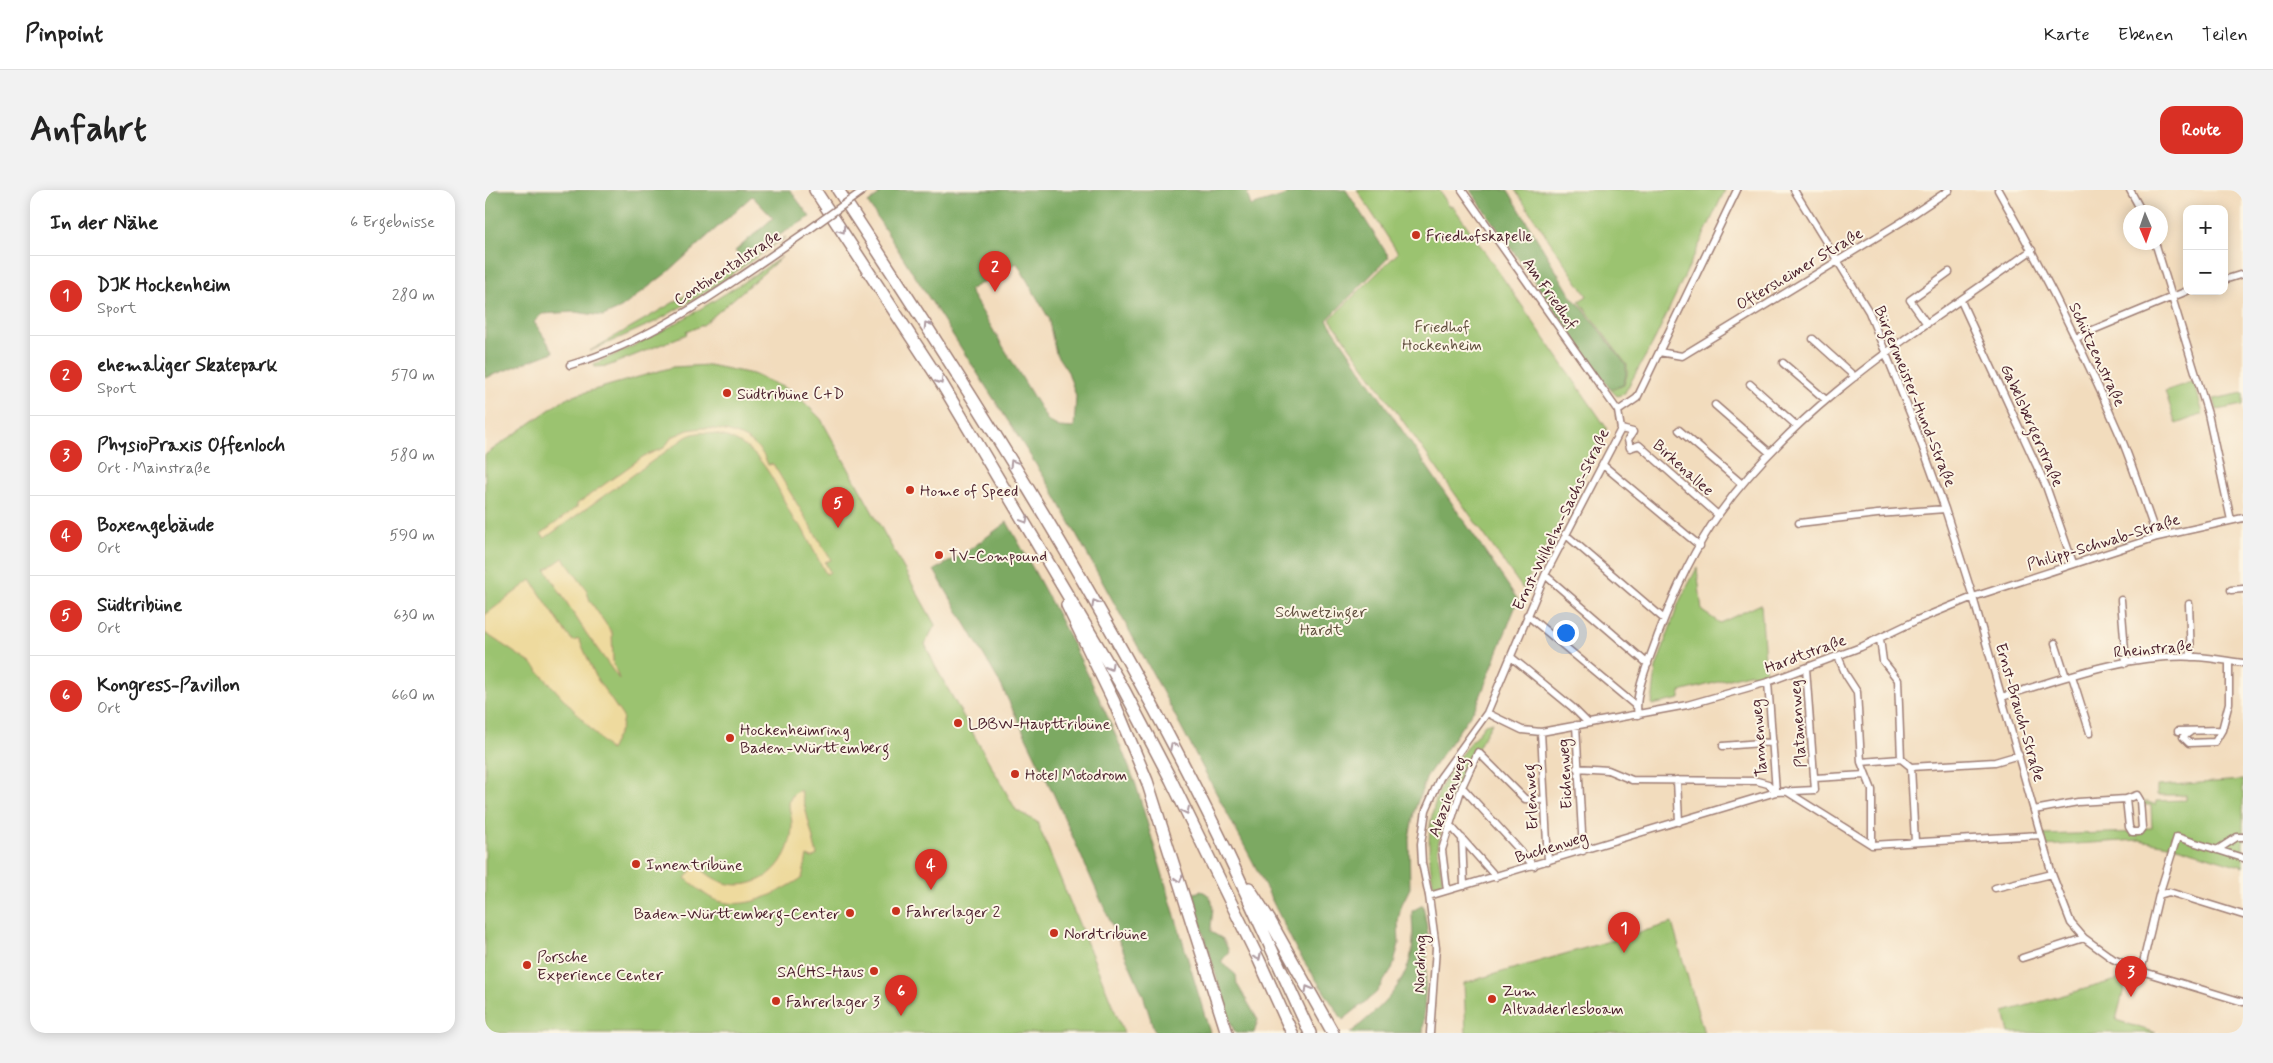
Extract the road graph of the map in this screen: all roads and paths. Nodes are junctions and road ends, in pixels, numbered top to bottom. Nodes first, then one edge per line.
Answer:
1 (815, 190) edge
2 (838, 190) edge
3 (865, 190) edge
4 (1462, 190) edge
5 (1737, 190) edge
6 (1794, 190) edge
7 (1949, 190) edge
8 (1998, 190) edge
9 (2131, 190) edge
10 (2138, 205) edge
11 (2032, 250) junction
12 (2158, 250) edge
13 (1838, 259) junction
14 (1949, 272) dead end
15 (2243, 274) edge
16 (2228, 279) edge
17 (2183, 292) edge
18 (2173, 295) junction
19 (1961, 301) junction
20 (1927, 324) junction
21 (2075, 337) junction
22 (1813, 339) dead end
23 (1659, 352) junction
24 (1887, 352) junction
25 (1783, 363) dead end
26 (570, 365) dead end
27 (1855, 377) junction
28 (1750, 384) dead end
29 (1826, 400) junction
30 (1715, 405) dead end
31 (1618, 411) junction
32 (1797, 426) junction
33 (1621, 429) junction
34 (1679, 430) dead end
35 (1770, 453) junction
36 (1603, 465) junction
37 (1742, 484) junction
38 (1945, 509) junction
39 (1718, 515) junction
40 (2243, 518) edge
41 (2231, 520) junction
42 (1799, 523) dead end
43 (1565, 534) junction
44 (2157, 537) junction
45 (1700, 546) junction
46 (2073, 563) junction
47 (1545, 575) junction
48 (1060, 579) junction
49 (2243, 589) edge
50 (2231, 590) dead end
51 (1973, 596) junction
52 (2121, 600) dead end
53 (2189, 604) dead end
54 (1527, 615) junction
55 (1664, 619) junction
56 (1880, 638) junction
57 (2055, 643) dead end
58 (1838, 656) junction
59 (1511, 657) junction
60 (2191, 657) junction
61 (2229, 661) junction
62 (2126, 663) junction
63 (2243, 663) edge
64 (1648, 664) junction
65 (1806, 668) junction
66 (2069, 676) junction
67 (1768, 682) junction
68 (2002, 697) junction
69 (1636, 706) junction
70 (1487, 713) junction
71 (1638, 715) junction
72 (1588, 723) junction
73 (1576, 726) junction
74 (2223, 730) junction
75 (1541, 732) junction
76 (2178, 732) dead end
77 (2191, 732) junction
78 (2090, 733) dead end
79 (1773, 742) junction
80 (1723, 746) dead end
81 (2019, 755) junction
82 (1901, 759) junction
83 (1861, 762) junction
84 (1911, 767) junction
85 (1577, 768) junction
86 (1865, 775) junction
87 (1815, 778) junction
88 (1677, 780) junction
89 (1462, 787) junction
90 (1775, 792) junction
91 (1787, 792) junction
92 (2126, 799) junction
93 (1544, 800) junction
94 (2034, 810) junction
95 (1679, 822) junction
96 (1449, 824) junction
97 (2041, 835) junction
98 (2243, 837) edge
99 (1462, 838) junction
100 (1915, 842) junction
101 (1872, 845) junction
102 (2217, 850) junction
103 (1583, 851) junction
104 (2243, 858) edge
105 (1548, 861) junction
106 (1232, 864) junction
107 (1534, 866) junction
108 (2052, 874) junction
109 (1496, 877) junction
110 (1464, 886) junction
111 (1995, 888) dead end
112 (1447, 890) junction
113 (2159, 895) junction
114 (1429, 896) junction
115 (2243, 915) edge
116 (2084, 938) junction
117 (2023, 958) dead end
118 (2141, 972) junction
119 (2243, 1002) edge
120 (1333, 1032) edge
121 (1227, 1033) edge
122 (1292, 1033) edge
123 (1310, 1033) edge
124 (1430, 1033) edge

1 -> 48 highway
106 -> 2 highway
3 - 26 street, Continentalstraße, bridge
4 - 31 street, Am Friedhof
5 - 23 street, Ernst-Wilhelm-Sachs-Straße
6 - 13 street, Bürgermeister-Hund-Straße
7 - 13 street, Oftersheimer Straße
8 - 11 street, Schützenstraße
9 - 10 street
11 - 19 street, Birkenallee
11 - 21 street, Schützenstraße
12 - 18 street
13 - 23 street, Oftersheimer Straße
13 - 24 street, Bürgermeister-Hund-Straße
14 - 20 street
15 - 16 street
17 - 18 street
18 - 21 street
18 - 41 street
19 - 20 street, Birkenallee
19 - 46 street, Gabelsbergerstraße
20 - 24 street, Birkenallee
21 - 44 street, Schützenstraße
22 - 27 street
23 - 31 street, Ernst-Wilhelm-Sachs-Straße
24 - 27 street, Birkenallee
24 - 38 street, Bürgermeister-Hund-Straße
25 - 29 street
27 - 29 street, Birkenallee
28 - 32 street
29 - 32 street, Birkenallee
30 - 35 street
31 - 33 street, Ernst-Wilhelm-Sachs-Straße
32 - 35 street, Birkenallee
33 - 36 street, Ernst-Wilhelm-Sachs-Straße
33 - 39 street, Birkenallee
34 - 37 street, Birkenallee
35 - 37 street, Birkenallee
36 - 43 street, Ernst-Wilhelm-Sachs-Straße
36 - 45 street
37 - 39 street, Birkenallee
38 - 42 street
38 - 51 street, Bürgermeister-Hund-Straße
39 - 45 street, Birkenallee
40 - 41 street, Philipp-Schwab-Straße
41 - 44 street, Philipp-Schwab-Straße
43 - 47 street, Ernst-Wilhelm-Sachs-Straße
43 - 55 street
44 - 46 street, Philipp-Schwab-Straße
45 - 55 street, Birkenallee
46 - 51 street, Philipp-Schwab-Straße
47 - 54 street, Ernst-Wilhelm-Sachs-Straße
47 - 64 street
48 -> 121 highway
48 -> 122 highway
49 - 50 street
51 - 56 street, Hardtstraße
51 - 68 street, Ernst-Brauch-Straße
52 - 62 street
53 - 60 street
54 - 59 street, Ernst-Wilhelm-Sachs-Straße
54 - 69 street
55 - 64 street, Birkenallee
56 - 58 street, Hardtstraße
56 - 82 street
57 - 66 street
58 - 65 street, Hardtstraße
58 - 83 street
59 - 70 street, Ernst-Wilhelm-Sachs-Straße
59 - 72 street
60 - 61 street, Rheinstraße
60 - 62 street, Rheinstraße
61 - 63 street, Rheinstraße
61 - 74 street
62 - 66 street, Rheinstraße
64 - 69 street, Birkenallee
65 - 67 street, Hardtstraße
65 - 87 street, Platanenweg
66 - 68 street, Rheinstraße
66 - 78 street
67 - 71 street, Hardtstraße
67 - 79 street, Tannenweg
68 - 81 street, Ernst-Brauch-Straße
69 - 71 street, Birkenallee
70 - 75 street
70 - 114 street, Ernst-Wilhelm-Sachs-Straße
71 - 72 street
72 - 73 street
73 - 75 street
73 - 85 street, Eichenweg
74 - 77 street
74 - 77 street
75 - 93 street, Erlenweg
76 - 77 street
79 - 80 street
79 - 90 street, Tannenweg
81 - 84 street
81 - 94 street, Ernst-Brauch-Straße
82 - 83 street
82 - 84 street
83 - 86 street
84 - 100 street
85 - 88 street, Buchenweg
85 - 103 street, Eichenweg
86 - 87 street
86 - 101 street
87 - 91 street, Buchenweg
88 - 90 street, Buchenweg
88 - 95 street
89 - 93 street, Akazienweg
89 - 96 street, Akazienweg
89 - 107 street
90 - 91 street, Buchenweg
90 - 95 street, Buchenweg
91 - 101 street
92 - 92 street
92 - 94 street
93 - 105 street, Erlenweg
94 - 97 street, Ernst-Brauch-Straße
95 - 103 street, Buchenweg
96 - 99 street
96 - 112 street, Akazienweg
97 - 100 street
97 - 108 street, Ernst-Brauch-Straße
98 - 102 street
99 - 109 street
99 - 110 street
100 - 101 street
102 - 104 street
102 - 113 street
103 - 105 street, Buchenweg
105 - 107 street, Buchenweg
120 -> 106 highway
106 - 123 highway
107 - 109 street, Buchenweg
108 - 111 street
108 - 116 street, Ernst-Brauch-Straße
109 - 110 street, Buchenweg
110 - 112 street, Buchenweg
112 - 114 street, Buchenweg
113 - 115 street
113 - 118 street
114 - 124 street, Nordring
116 - 117 street
116 - 118 street, Ernst-Brauch-Straße
118 - 119 street, Ernst-Brauch-Straße

